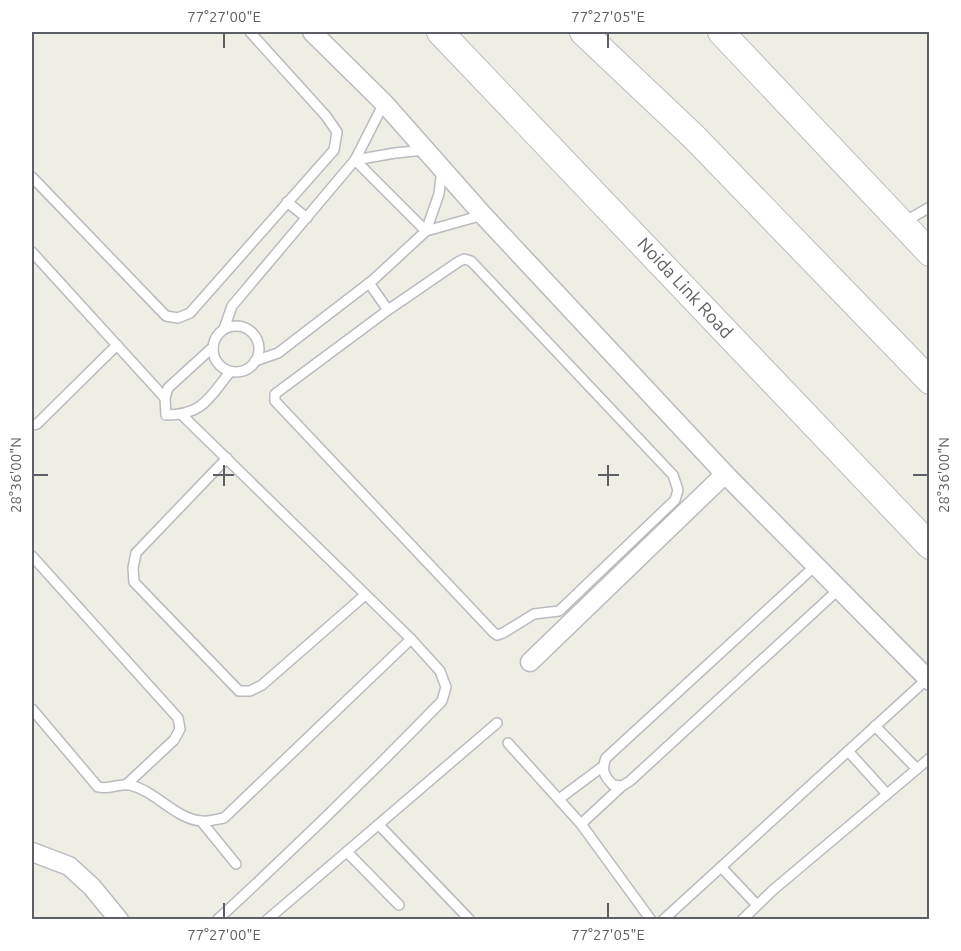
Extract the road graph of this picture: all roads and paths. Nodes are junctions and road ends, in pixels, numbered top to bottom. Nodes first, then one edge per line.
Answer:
1 (250, 32) edge
2 (312, 32) edge
3 (440, 32) edge
4 (583, 32) edge
5 (721, 32) edge
6 (384, 103) junction
7 (425, 150) junction
8 (355, 160) junction
9 (442, 168) junction
10 (32, 177) edge
11 (287, 202) junction
12 (930, 207) edge
13 (483, 215) junction
14 (307, 218) junction
15 (902, 223) junction
16 (426, 231) junction
17 (32, 252) edge
18 (930, 253) edge
19 (369, 283) junction
20 (388, 310) junction
21 (224, 329) junction
22 (117, 345) junction
23 (213, 347) junction
24 (255, 361) junction
25 (230, 372) junction
26 (930, 381) edge
27 (165, 398) junction
28 (182, 415) junction
29 (32, 425) edge
30 (227, 458) junction
31 (725, 474) junction
32 (930, 546) edge
33 (32, 556) edge
34 (815, 566) junction
35 (838, 590) junction
36 (365, 595) junction
37 (411, 639) junction
38 (530, 662) dead end
39 (928, 680) edge
40 (32, 709) edge
41 (497, 723) dead end
42 (875, 726) junction
43 (508, 743) dead end
44 (848, 751) junction
45 (930, 758) edge
46 (602, 767) junction
47 (917, 769) junction
48 (127, 784) junction
49 (622, 786) junction
50 (887, 794) junction
51 (559, 799) junction
52 (201, 821) junction
53 (581, 824) junction
54 (379, 825) junction
55 (32, 852) edge
56 (347, 852) junction
57 (236, 864) dead end
58 (721, 867) junction
59 (399, 905) dead end
60 (757, 905) junction
61 (119, 920) edge
62 (217, 920) edge
63 (267, 920) edge
64 (470, 920) edge
65 (651, 920) edge
66 (663, 920) edge
67 (741, 920) edge

1 - 11 lane
2 - 6 street
3 - 32 main road, Noida Link Road
4 - 26 main road
5 - 15 main road
6 - 7 street
6 - 8 lane
7 - 8 lane
7 - 9 street
8 - 14 lane
8 - 16 lane
9 - 13 street
9 - 16 lane
10 - 11 lane
11 - 14 lane
12 - 15 lane
13 - 16 lane
13 - 31 street
14 - 21 lane
15 - 18 main road
16 - 19 lane
17 - 22 lane
19 - 20 lane
19 - 24 lane
20 - 20 lane
21 - 23 lane
21 - 24 lane
22 - 27 lane
22 - 29 lane
23 - 25 lane
23 - 27 lane
24 - 25 lane
25 - 28 lane
27 - 28 lane
28 - 30 lane
30 - 36 lane
30 - 36 lane
31 - 34 street
31 - 38 street
33 - 48 lane
34 - 35 street
34 - 46 lane
35 - 39 street
35 - 49 lane
36 - 37 lane
37 - 52 lane
37 - 62 lane
39 - 42 lane
40 - 48 lane
41 - 54 lane
42 - 44 lane
42 - 47 lane
43 - 51 lane
44 - 50 lane
44 - 58 lane
45 - 47 lane
46 - 49 lane
46 - 51 lane
47 - 50 lane
48 - 52 lane
49 - 53 lane
50 - 60 lane
51 - 53 lane
52 - 57 lane
53 - 65 lane
54 - 56 lane
54 - 64 lane
55 - 61 street
56 - 59 lane
56 - 63 lane
58 - 60 lane
58 - 66 lane
60 - 67 lane

